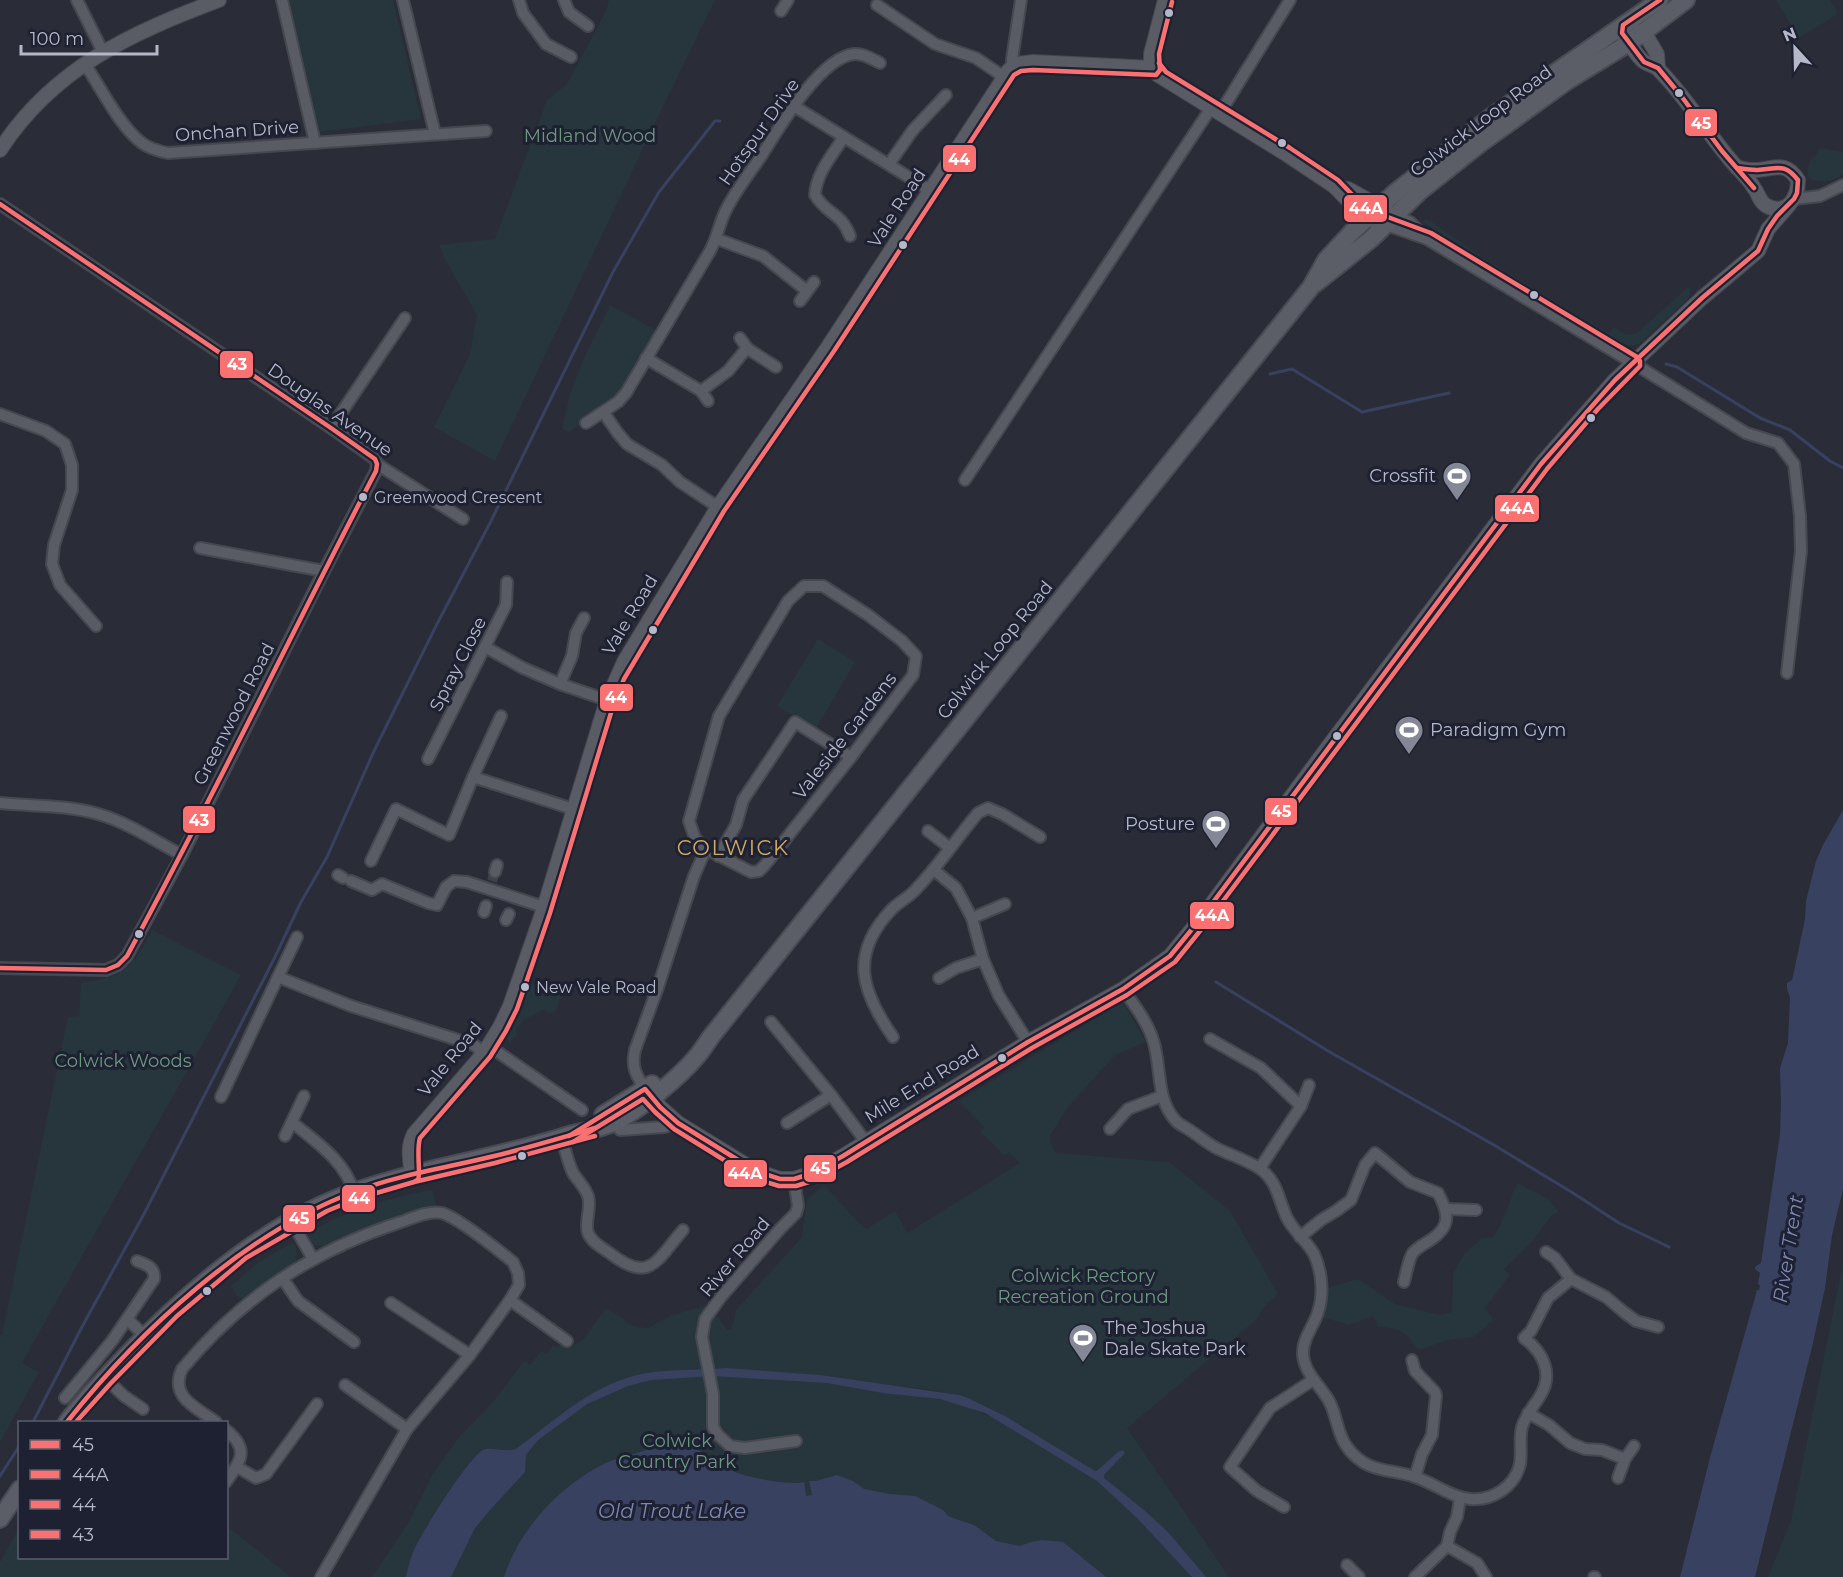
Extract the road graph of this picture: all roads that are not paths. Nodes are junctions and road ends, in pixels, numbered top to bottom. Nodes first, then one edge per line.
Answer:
1 (76, 0) edge
2 (219, 0) edge
3 (282, 0) edge
4 (403, 0) edge
5 (519, 0) edge
6 (564, 0) edge
7 (788, 0) edge
8 (1021, 0) edge
9 (1165, 0) edge
10 (1290, 0) edge
11 (1660, 0) edge
12 (1686, 0) edge
13 (877, 5) dead end
14 (781, 11) dead end
15 (588, 26) dead end
16 (1644, 32) junction
17 (1625, 34) junction
18 (103, 52) junction
19 (571, 57) dead end
20 (880, 63) dead end
21 (85, 64) junction
22 (1153, 68) junction
23 (1658, 68) junction
24 (1008, 72) junction
25 (946, 95) dead end
26 (794, 106) junction
27 (1216, 111) junction
28 (486, 131) dead end
29 (435, 134) junction
30 (844, 137) junction
31 (315, 142) junction
32 (0, 150) edge
33 (889, 164) junction
34 (1737, 168) junction
35 (1768, 168) junction
36 (1798, 180) junction
37 (1843, 185) edge
38 (1755, 189) junction
39 (931, 191) junction
40 (1820, 196) junction
41 (1791, 202) junction
42 (0, 204) edge
43 (1768, 207) junction
44 (1374, 212) junction
45 (857, 220) dead end
46 (1390, 220) junction
47 (1767, 229) junction
48 (717, 239) junction
49 (814, 282) dead end
50 (1311, 287) junction
51 (807, 291) junction
52 (800, 301) dead end
53 (405, 318) dead end
54 (740, 338) dead end
55 (747, 348) junction
56 (646, 358) junction
57 (1633, 363) junction
58 (776, 367) dead end
59 (701, 391) junction
60 (708, 401) dead end
61 (604, 413) junction
62 (0, 414) edge
63 (586, 423) dead end
64 (330, 428) junction
65 (377, 464) junction
66 (965, 480) dead end
67 (718, 507) junction
68 (463, 519) dead end
69 (200, 548) dead end
70 (324, 571) junction
71 (507, 582) dead end
72 (584, 618) dead end
73 (96, 626) dead end
74 (485, 647) junction
75 (1786, 674) dead end
76 (560, 684) junction
77 (607, 700) junction
78 (501, 716) dead end
79 (851, 757) junction
80 (428, 759) dead end
81 (473, 777) junction
82 (0, 803) edge
83 (573, 809) junction
84 (928, 831) dead end
85 (1040, 837) dead end
86 (950, 848) junction
87 (706, 849) junction
88 (182, 855) junction
89 (718, 856) junction
90 (371, 861) dead end
91 (934, 870) junction
92 (344, 878) dead end
93 (1005, 904) dead end
94 (544, 907) junction
95 (972, 918) junction
96 (297, 937) dead end
97 (983, 958) junction
98 (0, 968) edge
99 (278, 976) junction
100 (939, 978) dead end
101 (1123, 989) junction
102 (774, 1029) dead end
103 (893, 1037) dead end
104 (1210, 1039) dead end
105 (1028, 1042) junction
106 (486, 1050) junction
107 (1309, 1085) dead end
108 (648, 1093) junction
109 (831, 1095) junction
110 (304, 1096) dead end
111 (1162, 1096) junction
112 (221, 1097) dead end
113 (1301, 1106) junction
114 (582, 1110) dead end
115 (292, 1122) junction
116 (678, 1123) junction
117 (787, 1123) dead end
118 (1110, 1129) dead end
119 (620, 1130) dead end
120 (285, 1136) dead end
121 (565, 1137) junction
122 (866, 1142) junction
123 (1260, 1168) junction
124 (412, 1174) junction
125 (794, 1179) junction
126 (354, 1192) junction
127 (1446, 1209) junction
128 (1476, 1210) dead end
129 (291, 1222) junction
130 (683, 1230) dead end
131 (1300, 1237) junction
132 (1546, 1252) dead end
133 (313, 1259) junction
134 (137, 1261) dead end
135 (282, 1279) junction
136 (1571, 1279) junction
137 (1404, 1282) dead end
138 (510, 1300) junction
139 (392, 1318) dead end
140 (127, 1319) junction
141 (1658, 1327) dead end
142 (145, 1336) junction
143 (560, 1340) dead end
144 (354, 1342) dead end
145 (470, 1354) junction
146 (1412, 1360) dead end
147 (105, 1378) junction
148 (1313, 1380) junction
149 (345, 1385) dead end
150 (66, 1393) dead end
151 (317, 1404) dead end
152 (144, 1409) dead end
153 (1528, 1413) junction
154 (68, 1421) edge
155 (215, 1421) edge
156 (407, 1429) junction
157 (228, 1432) edge
158 (795, 1438) dead end
159 (1634, 1446) dead end
160 (1624, 1459) junction
161 (237, 1467) junction
162 (1414, 1477) junction
163 (228, 1479) edge
164 (1618, 1479) dead end
165 (18, 1492) edge
166 (1460, 1498) junction
167 (1284, 1507) dead end
168 (0, 1519) edge
169 (1447, 1546) junction
170 (1347, 1565) dead end
171 (321, 1577) edge
172 (1359, 1577) edge
173 (1415, 1577) edge
174 (1486, 1577) edge

1 - 18 street
2 - 18 street
3 - 31 street
4 - 29 street
5 - 19 street
6 - 15 street
7 - 14 street
8 - 24 street
9 - 22 street
10 - 27 street
11 - 17 main road, Colwick Loop Road
12 - 16 main road, Colwick Loop Road
13 - 24 street
16 - 17 main road, Colwick Loop Road
16 - 23 street
17 - 23 street
17 - 44 main road, Colwick Loop Road
17 - 46 main road, Colwick Loop Road
18 - 21 street
20 - 26 street, Hotspur Drive
21 - 31 street, Onchan Drive
21 - 32 street
22 - 24 street
22 - 27 street
23 - 34 street
24 - 39 street, Vale Road
25 - 33 street
26 - 30 street
26 - 48 street, Hotspur Drive
27 - 44 street
27 - 66 street
28 - 29 street, Onchan Drive
29 - 31 street, Onchan Drive
30 - 33 street
30 - 45 street
33 - 39 street
34 - 35 street
34 - 38 street
35 - 36 street
35 - 38 street
36 - 40 street
36 - 41 street
37 - 40 street
38 - 43 street
39 - 67 street, Vale Road
40 - 41 street
41 - 43 street
41 - 47 street
42 - 64 street, Douglas Avenue
43 - 47 street
44 - 46 street
44 - 50 main road, Colwick Loop Road
46 - 50 main road, Colwick Loop Road
46 - 57 street
47 - 57 street, Mile End Road
48 - 51 street
48 - 56 street, Hotspur Drive
49 - 51 street
50 - 108 main road, Colwick Loop Road
51 - 52 street
53 - 64 street
54 - 55 street
55 - 58 street
55 - 59 street
56 - 59 street
56 - 61 street, Hotspur Drive
57 - 75 street
57 - 101 street, Mile End Road
59 - 60 street
61 - 63 street, Hotspur Drive
61 - 67 street
62 - 73 street
64 - 65 street, Douglas Avenue
65 - 68 street, Douglas Avenue
65 - 70 street, Greenwood Road
67 - 77 street, Vale Road
69 - 70 street
70 - 88 street, Greenwood Road
71 - 74 street, Spray Close
72 - 76 street
74 - 76 street
74 - 80 street, Spray Close
76 - 77 street
77 - 83 street, Vale Road
78 - 81 street
79 - 87 street, Valeside Gardens
79 - 89 street, Valeside Gardens
79 - 89 street
81 - 83 street
81 - 90 street
82 - 88 street
83 - 94 street, Vale Road
84 - 86 street
85 - 86 street
86 - 91 street
87 - 89 street, Valeside Gardens
87 - 108 street
88 - 98 street, Greenwood Road
91 - 95 street
91 - 103 street
92 - 94 street
93 - 95 street
94 - 106 street, Vale Road
95 - 97 street
96 - 99 street
97 - 100 street
97 - 105 street
99 - 106 street
99 - 112 street
101 - 105 street, Mile End Road
101 - 111 street
102 - 109 street
104 - 113 street
105 - 122 street, Mile End Road
106 - 114 street
106 - 124 street, Vale Road
107 - 113 street
108 - 116 street
108 - 121 main road
109 - 117 street
109 - 122 street
110 - 115 street
111 - 118 street
111 - 123 street
113 - 123 street
115 - 120 street
115 - 126 street
116 - 119 street
116 - 125 street
121 - 124 main road
121 - 130 street
122 - 125 street, Mile End Road
123 - 131 street
124 - 126 main road
125 - 158 street, River Road
126 - 129 main road
127 - 128 street
127 - 131 street
127 - 137 street
129 - 133 street
129 - 142 main road
131 - 148 street
132 - 136 street
133 - 135 street
133 - 138 street
134 - 140 street
135 - 144 street
135 - 155 street
136 - 141 street
136 - 153 street
138 - 143 street
138 - 145 street
139 - 145 street
140 - 142 street
140 - 150 street
142 - 147 main road
145 - 156 street
146 - 162 street
147 - 152 street
147 - 154 main road
148 - 162 street
148 - 167 street
149 - 156 street
151 - 161 street
153 - 160 street
153 - 166 street
156 - 171 street
157 - 161 street
159 - 160 street
160 - 164 street
161 - 163 street
162 - 166 street
165 - 168 main road
166 - 169 street
169 - 173 street
169 - 174 street
170 - 172 street

